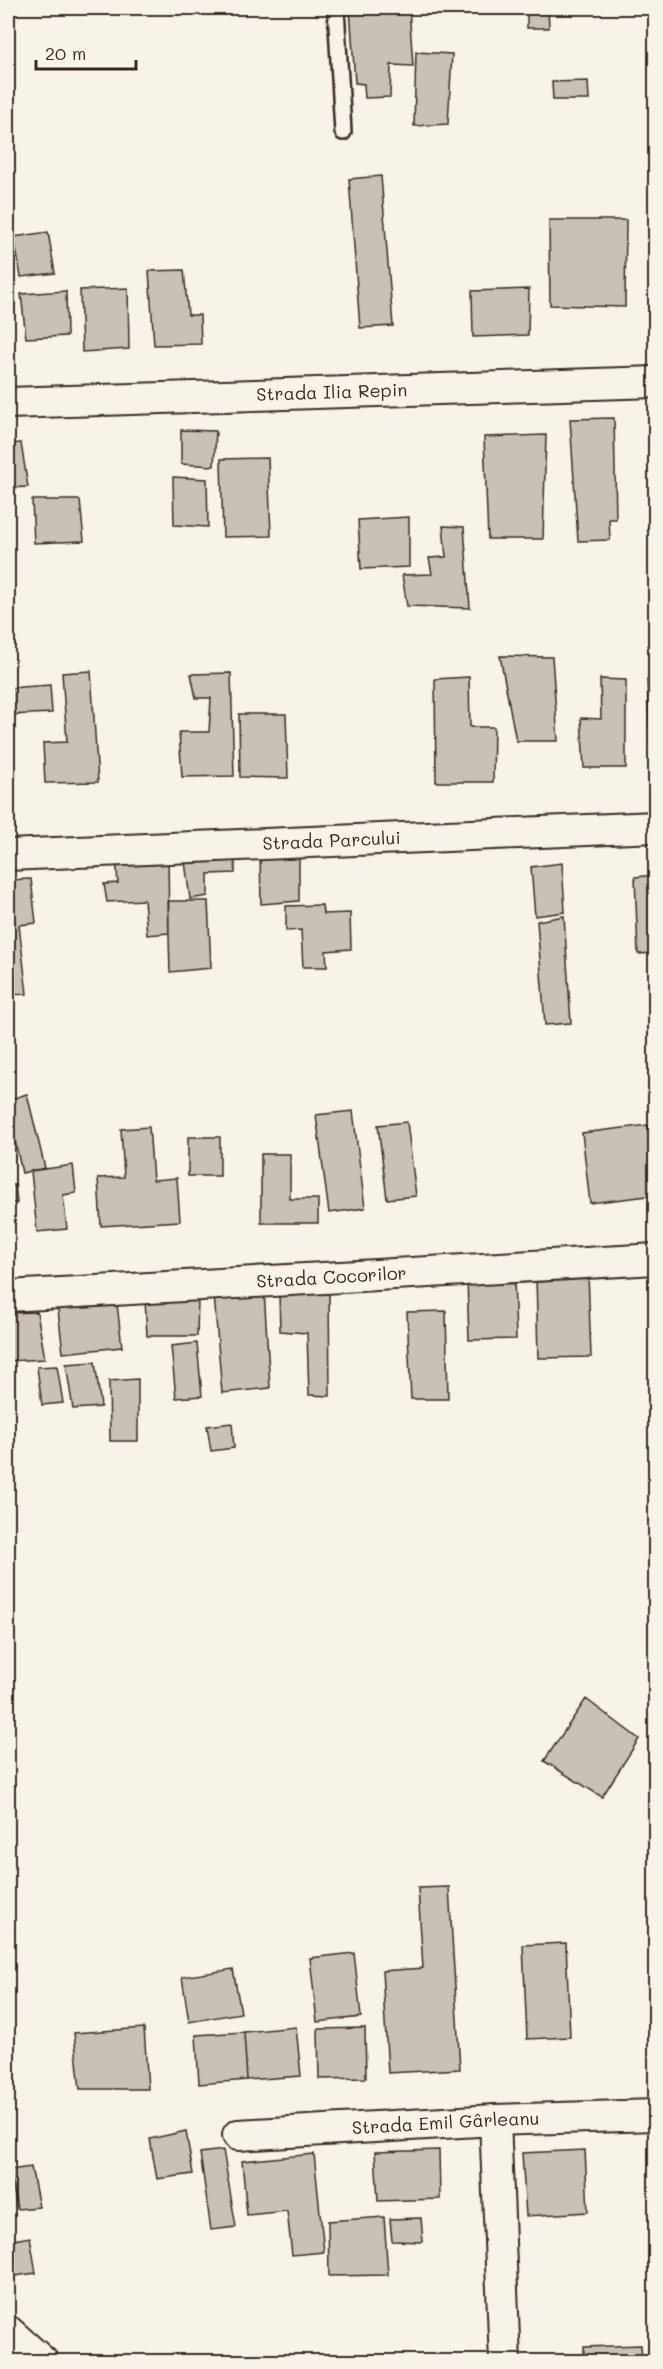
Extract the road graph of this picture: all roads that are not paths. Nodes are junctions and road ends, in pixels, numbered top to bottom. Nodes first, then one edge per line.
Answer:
1 (336, 8) edge
2 (344, 132) dead end
3 (656, 382) edge
4 (8, 403) edge
5 (656, 827) edge
6 (8, 855) edge
7 (656, 1259) edge
8 (8, 1296) edge
9 (656, 2115) edge
10 (495, 2120) junction
11 (238, 2136) dead end
12 (8, 2331) edge
13 (43, 2361) edge
14 (505, 2361) edge

1 - 2 lane
3 - 4 street, Strada Ilia Repin
5 - 6 street, Strada Parcului
7 - 8 street, Strada Cocorilor
9 - 10 street, Strada Emil Gârleanu
10 - 11 street, Strada Emil Gârleanu
10 - 14 street
12 - 13 street

